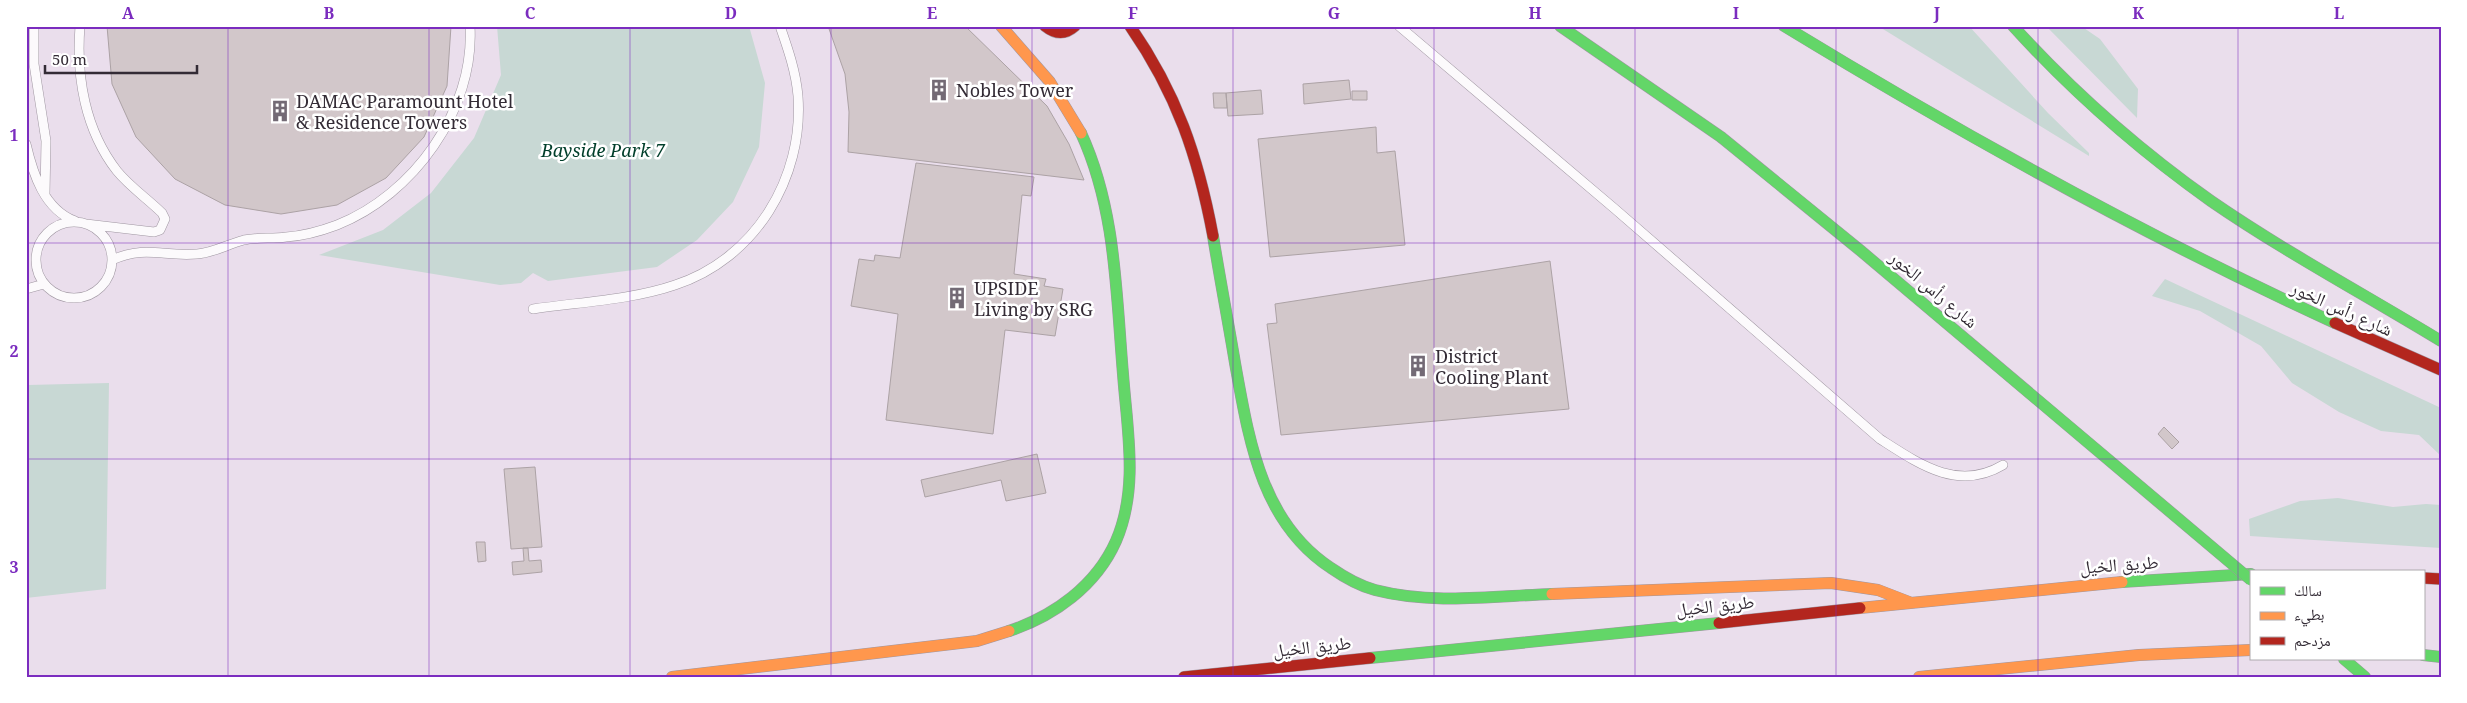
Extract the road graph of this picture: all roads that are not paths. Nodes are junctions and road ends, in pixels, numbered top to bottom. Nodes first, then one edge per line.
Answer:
1 (34, 26) edge
2 (80, 26) edge
3 (470, 26) edge
4 (780, 26) edge
5 (1001, 26) edge
6 (1045, 26) edge
7 (1075, 26) edge
8 (1130, 26) edge
9 (1399, 26) edge
10 (1560, 26) edge
11 (1784, 26) edge
12 (2013, 26) edge
13 (1638, 66) dead end
14 (1721, 137) junction
15 (26, 144) edge
16 (45, 194) junction
17 (82, 223) junction
18 (112, 260) junction
19 (44, 284) junction
20 (26, 289) edge
21 (533, 309) dead end
22 (2441, 341) edge
23 (2441, 370) edge
24 (2003, 465) dead end
25 (2250, 574) edge
26 (2424, 578) edge
27 (2250, 579) edge
28 (2441, 579) edge
29 (1909, 602) junction
30 (2250, 650) edge
31 (2424, 655) edge
32 (2441, 657) edge
33 (2345, 660) edge
34 (672, 677) edge
35 (1184, 677) edge
36 (1919, 677) edge
37 (2365, 677) edge

1 - 16 lane
2 - 17 lane
3 - 18 lane
4 - 21 lane
5 - 34 main road
6 - 7 main road
8 - 29 main road
9 - 24 lane
10 - 14 main road
11 - 23 main road, شارع رأس الخور
12 - 22 main road
13 - 14 main road, شارع رأس الخور
14 - 27 main road, شارع رأس الخور, bridge
15 - 16 lane
16 - 17 lane
17 - 18 lane
17 - 19 lane
18 - 19 lane
19 - 20 lane
25 - 29 main road, طريق الخيل
26 - 28 main road
29 - 35 main road, طريق الخيل
30 - 36 main road
31 - 32 main road
33 - 37 main road

